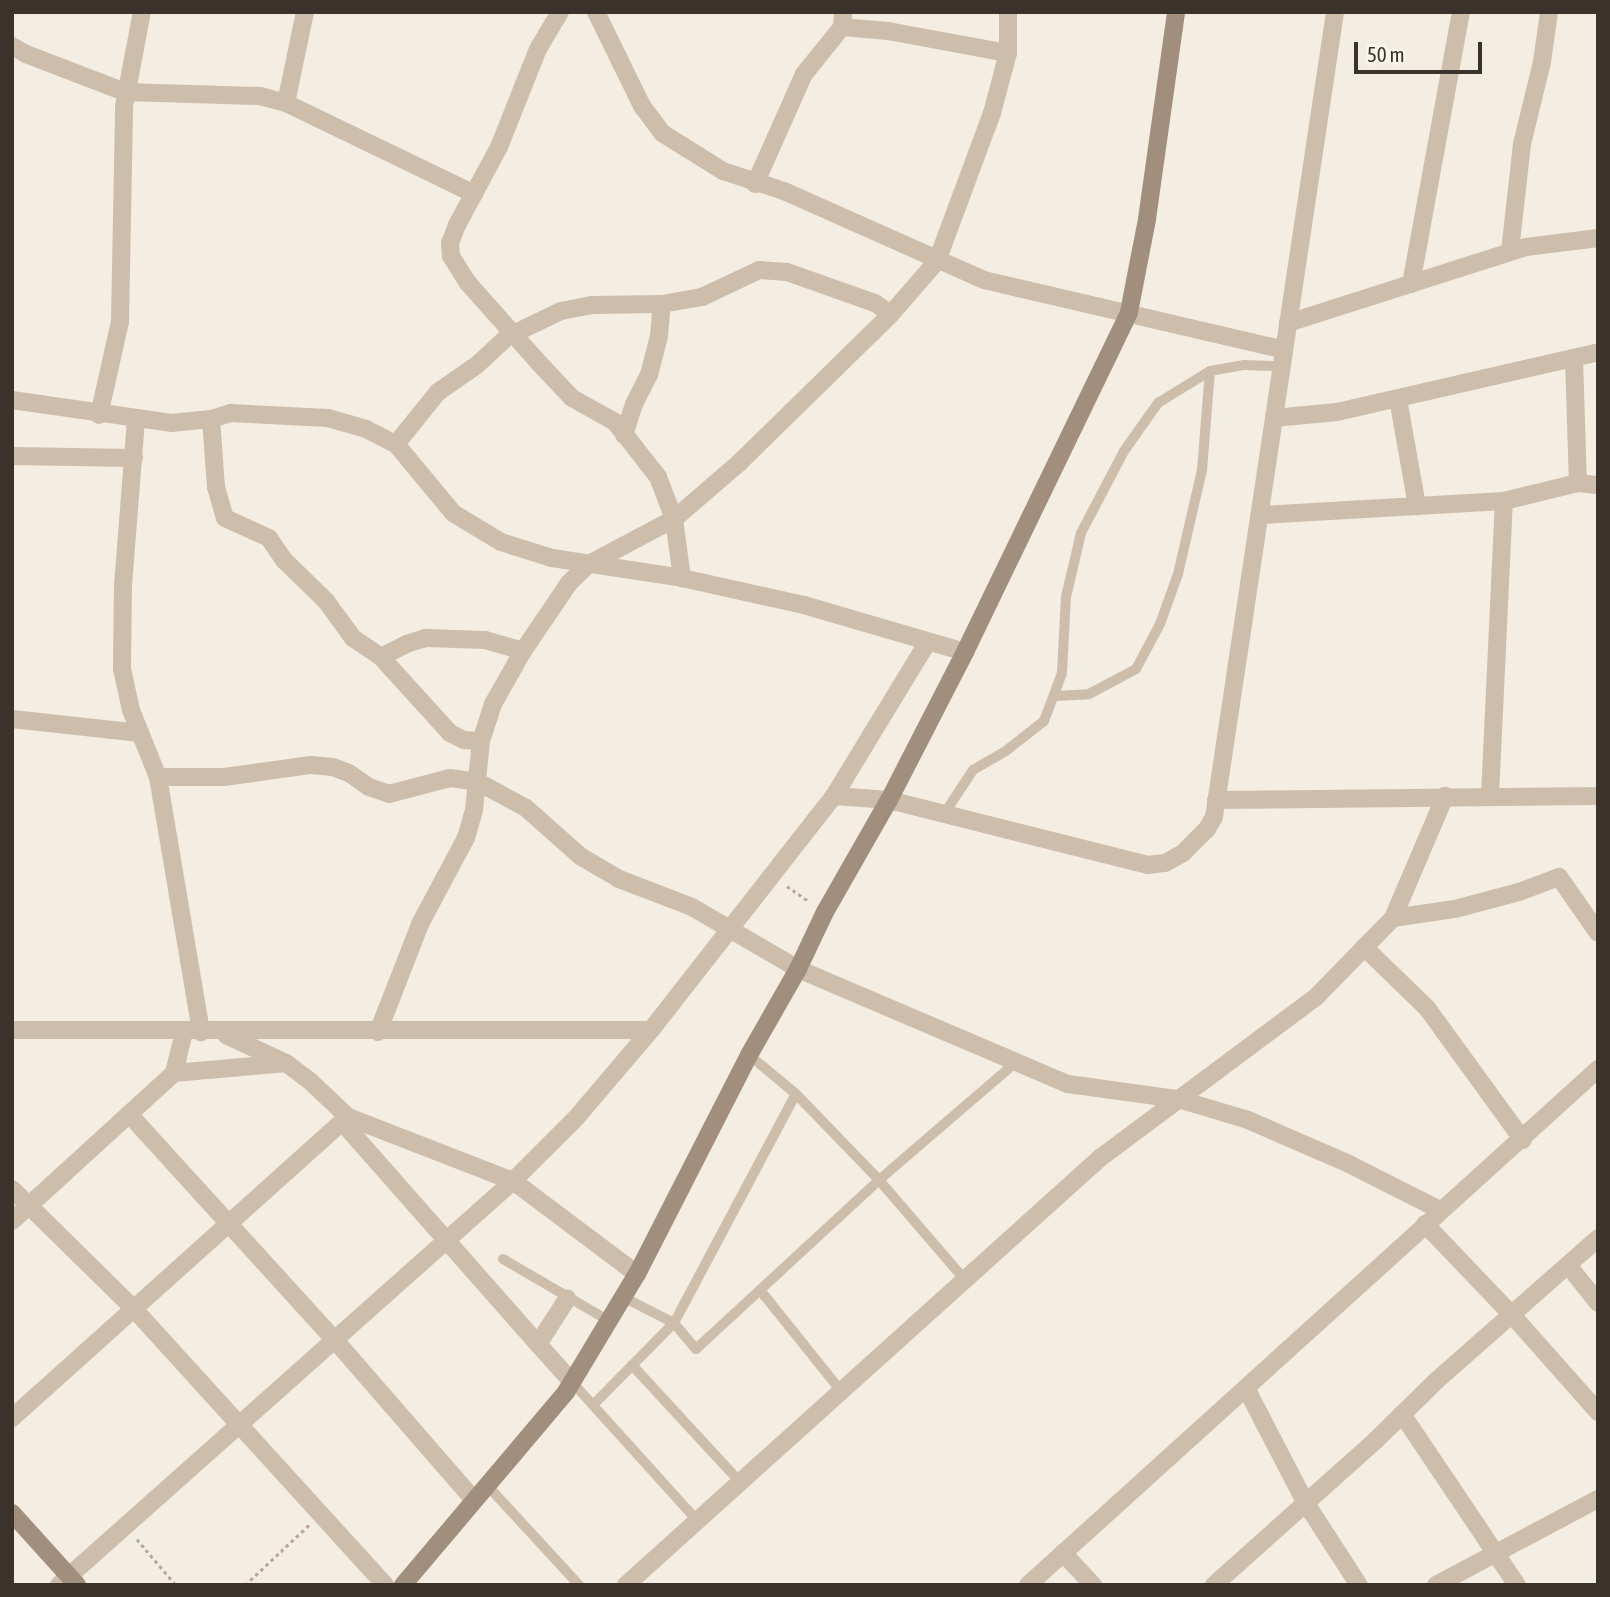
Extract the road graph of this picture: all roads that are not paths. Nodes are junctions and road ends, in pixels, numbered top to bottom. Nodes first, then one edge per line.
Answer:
1 (142, 12) edge
2 (305, 12) edge
3 (560, 12) edge
4 (596, 12) edge
5 (1008, 12) edge
6 (1176, 12) edge
7 (1335, 12) edge
8 (1461, 12) edge
9 (1549, 12) edge
10 (842, 20) edge
11 (13, 46) edge
12 (1008, 52) junction
13 (125, 92) junction
14 (286, 103) junction
15 (755, 184) junction
16 (474, 194) junction
17 (1598, 239) edge
18 (1510, 251) junction
19 (937, 261) junction
20 (1411, 284) junction
21 (662, 304) junction
22 (1129, 312) junction
23 (891, 314) junction
24 (1288, 323) junction
25 (514, 333) junction
26 (1598, 352) edge
27 (1283, 358) junction
28 (1574, 358) junction
29 (1210, 371) junction
30 (1398, 399) junction
31 (12, 400) edge
32 (99, 415) junction
33 (1274, 418) junction
34 (211, 419) junction
35 (136, 420) junction
36 (624, 435) junction
37 (396, 444) junction
38 (12, 456) edge
39 (134, 458) junction
40 (1578, 483) junction
41 (1598, 485) edge
42 (1504, 501) junction
43 (1417, 506) junction
44 (1261, 515) junction
45 (674, 519) junction
46 (589, 564) junction
47 (682, 578) junction
48 (927, 643) junction
49 (523, 651) junction
50 (965, 652) junction
51 (381, 657) junction
52 (1055, 696) junction
53 (12, 719) edge
54 (140, 733) junction
55 (481, 741) junction
56 (158, 777) junction
57 (478, 782) junction
58 (834, 796) junction
59 (1445, 796) junction
60 (1490, 796) junction
61 (1598, 796) edge
62 (889, 800) junction
63 (1216, 800) junction
64 (944, 814) junction
65 (1393, 918) junction
66 (731, 929) junction
67 (1598, 933) edge
68 (1364, 947) junction
69 (798, 969) junction
70 (12, 1030) edge
71 (651, 1030) junction
72 (192, 1032) junction
73 (220, 1032) junction
74 (378, 1032) junction
75 (749, 1055) junction
76 (1016, 1062) junction
77 (286, 1063) junction
78 (1598, 1069) edge
79 (174, 1073) junction
80 (796, 1094) junction
81 (1178, 1099) junction
82 (129, 1114) junction
83 (345, 1120) junction
84 (1522, 1140) junction
85 (879, 1180) junction
86 (513, 1181) junction
87 (12, 1189) edge
88 (28, 1207) junction
89 (1440, 1210) junction
90 (12, 1221) edge
91 (229, 1224) junction
92 (1424, 1224) junction
93 (1598, 1238) edge
94 (445, 1241) junction
95 (503, 1259) dead end
96 (1567, 1265) junction
97 (637, 1274) junction
98 (966, 1281) junction
99 (760, 1290) junction
100 (623, 1297) junction
101 (567, 1299) junction
102 (1598, 1303) edge
103 (134, 1309) junction
104 (1512, 1315) junction
105 (609, 1321) junction
106 (674, 1323) junction
107 (334, 1339) junction
108 (538, 1344) junction
109 (632, 1365) junction
110 (572, 1382) junction
111 (1246, 1388) junction
112 (841, 1391) junction
113 (593, 1405) junction
114 (1596, 1408) edge
115 (1402, 1414) junction
116 (12, 1418) edge
117 (240, 1427) junction
118 (739, 1481) junction
119 (486, 1485) junction
120 (1598, 1499) edge
121 (474, 1500) junction
122 (1305, 1502) junction
123 (12, 1513) edge
124 (696, 1519) junction
125 (1063, 1553) junction
126 (1494, 1553) junction
127 (68, 1582) edge
128 (385, 1585) edge
129 (403, 1585) edge
130 (579, 1585) edge
131 (626, 1585) edge
132 (1028, 1585) edge
133 (1093, 1585) edge
134 (1214, 1585) edge
135 (1359, 1585) edge
136 (1436, 1585) edge
137 (1517, 1585) edge

1 - 13 street
2 - 14 street
3 - 16 street
4 - 15 street
5 - 12 street
6 - 22 street
7 - 24 street
8 - 20 street
9 - 18 street
10 - 12 street
10 - 15 street
11 - 13 street
12 - 19 street
13 - 14 street
13 - 32 street
14 - 16 street
15 - 19 street
16 - 25 street
17 - 18 street
18 - 20 street
19 - 22 street
19 - 23 street
20 - 24 street
21 - 23 street
21 - 25 street
21 - 36 street
22 - 27 street
22 - 50 street
23 - 45 street
24 - 27 street
25 - 36 street
25 - 37 street
26 - 28 street
27 - 29 lane
27 - 33 street
28 - 30 street
28 - 40 street
29 - 52 lane
29 - 52 lane
30 - 33 street
30 - 43 street
31 - 32 street
32 - 35 street
33 - 44 street
34 - 35 street
34 - 37 street
34 - 51 street
35 - 39 street
36 - 45 street
37 - 46 street
38 - 39 street
39 - 54 street
40 - 41 street
40 - 42 street
42 - 43 street
42 - 60 street
43 - 44 street
44 - 63 street
45 - 46 street
45 - 47 street
46 - 47 street
46 - 49 street
47 - 48 street
48 - 50 street
48 - 58 street
49 - 51 street
49 - 55 street
50 - 62 street
51 - 55 street
52 - 64 lane
53 - 54 street
54 - 56 street
55 - 57 street
56 - 57 street
56 - 72 street
57 - 66 street
57 - 74 street
58 - 62 street
58 - 66 street
59 - 60 street
59 - 63 street
59 - 65 street
60 - 61 street
62 - 64 street
62 - 69 street
63 - 64 street
65 - 67 street
65 - 68 street
66 - 69 street
66 - 71 street
68 - 81 street
68 - 84 street
69 - 75 street
69 - 76 street
70 - 72 street
71 - 74 street
71 - 86 street
72 - 73 street
72 - 79 street
73 - 74 street
73 - 77 street
75 - 80 lane
75 - 97 street
76 - 81 street
76 - 85 lane
77 - 79 street
77 - 83 street
78 - 84 street
79 - 82 street
80 - 85 lane
80 - 106 lane
81 - 89 street
81 - 98 street
82 - 88 street
82 - 91 street
83 - 86 street
83 - 91 street
83 - 94 street
84 - 89 street
85 - 98 lane
85 - 99 lane
86 - 94 street
86 - 97 street
87 - 88 street
88 - 90 street
88 - 103 street
89 - 92 street
91 - 103 street
91 - 107 street
92 - 104 street
92 - 111 street
93 - 96 street
94 - 107 street
94 - 108 street
95 - 101 lane
96 - 102 street
96 - 104 street
97 - 100 street
98 - 112 street
99 - 106 lane
99 - 112 lane
100 - 105 street
100 - 106 lane
101 - 105 lane
101 - 108 street
103 - 116 street
103 - 117 street
104 - 114 street
104 - 115 street
105 - 110 street
106 - 109 lane
107 - 117 street
107 - 121 street
108 - 110 street
109 - 113 lane
109 - 118 lane
110 - 113 lane
110 - 119 street
111 - 122 street
111 - 125 street
112 - 118 street
113 - 124 lane
115 - 122 street
115 - 126 street
117 - 127 street
117 - 128 street
118 - 124 street
119 - 121 street
119 - 130 lane
120 - 126 street
121 - 129 street
122 - 134 street
122 - 135 street
123 - 127 street
124 - 131 street
125 - 132 street
125 - 133 street
126 - 136 street
126 - 137 street

